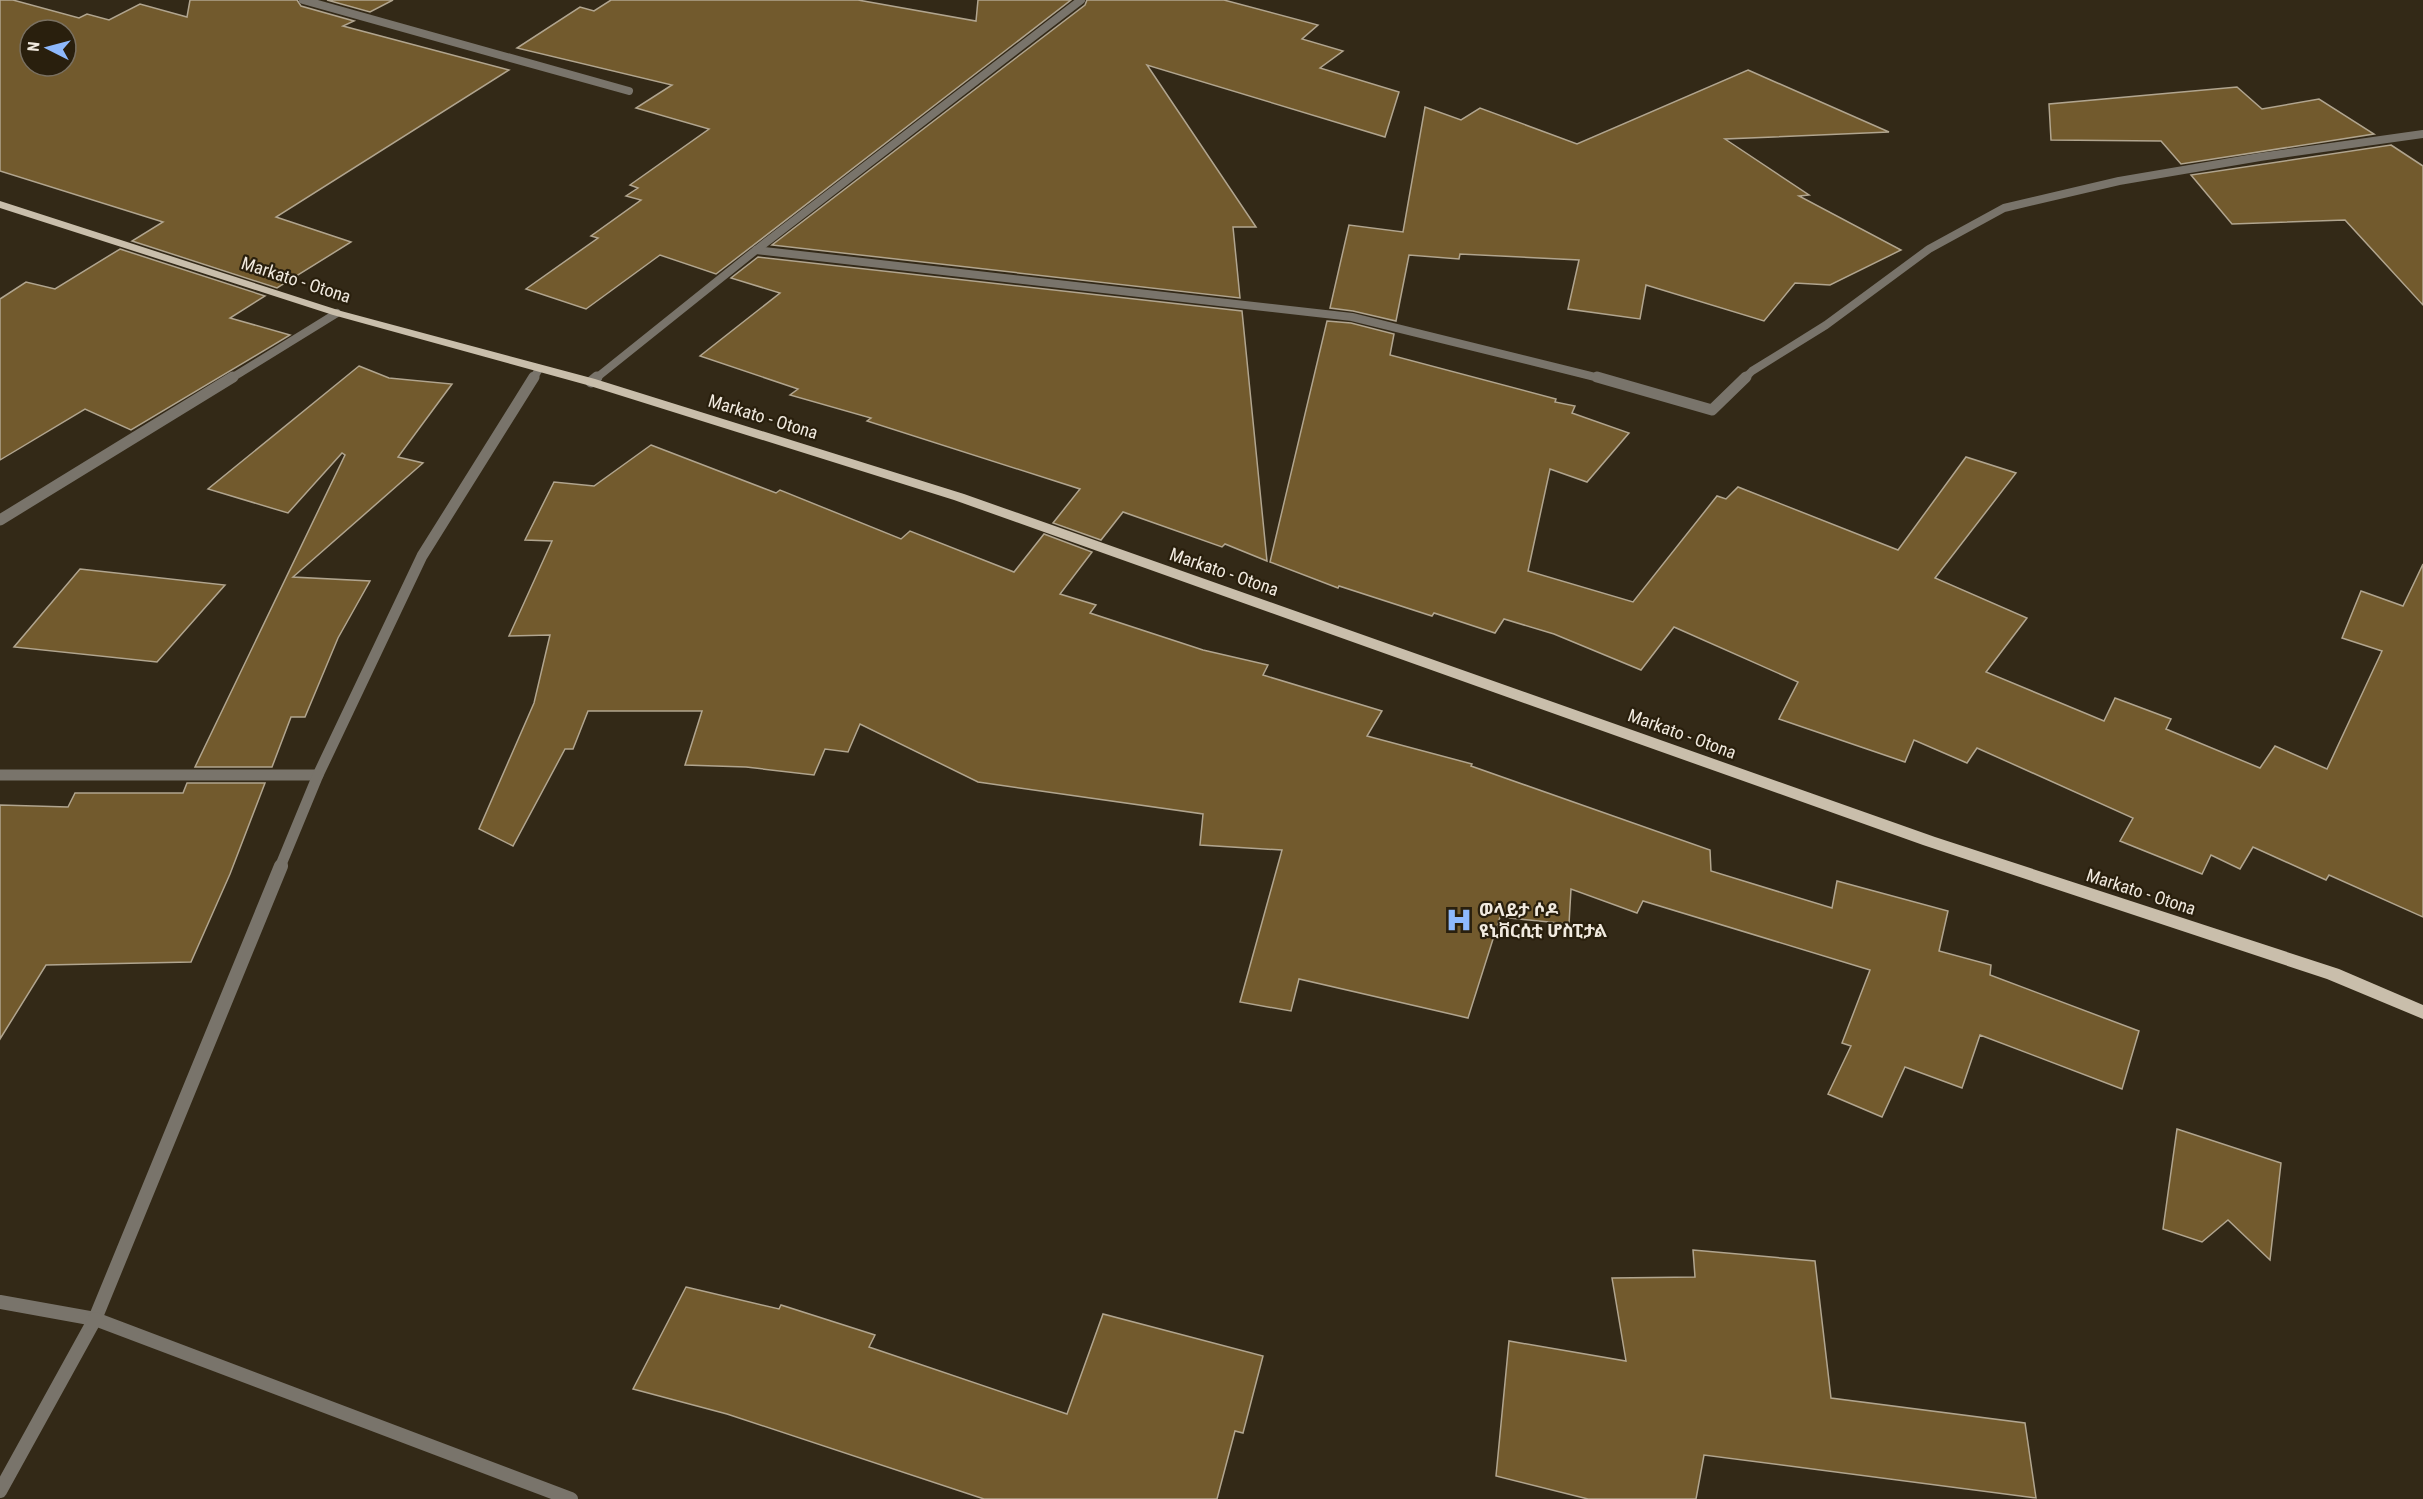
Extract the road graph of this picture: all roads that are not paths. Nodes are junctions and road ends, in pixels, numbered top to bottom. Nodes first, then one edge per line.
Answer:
1 (303, 0) edge
2 (1081, 0) edge
3 (629, 91) dead end
4 (2423, 134) edge
5 (0, 204) edge
6 (756, 250) junction
7 (337, 313) junction
8 (539, 369) junction
9 (591, 382) junction
10 (0, 520) edge
11 (0, 775) edge
12 (318, 776) junction
13 (2423, 1012) edge
14 (0, 1302) edge
15 (95, 1318) junction
16 (0, 1491) edge
17 (571, 1499) edge

1 - 3 street
2 - 6 street
4 - 6 street
5 - 7 main road, Markato - Otona
6 - 9 street
7 - 8 main road, Markato - Otona
7 - 10 street
8 - 9 main road, Markato - Otona
8 - 12 street
9 - 13 main road, Markato - Otona
11 - 12 street
12 - 15 street
14 - 15 street
15 - 16 street
15 - 17 street

